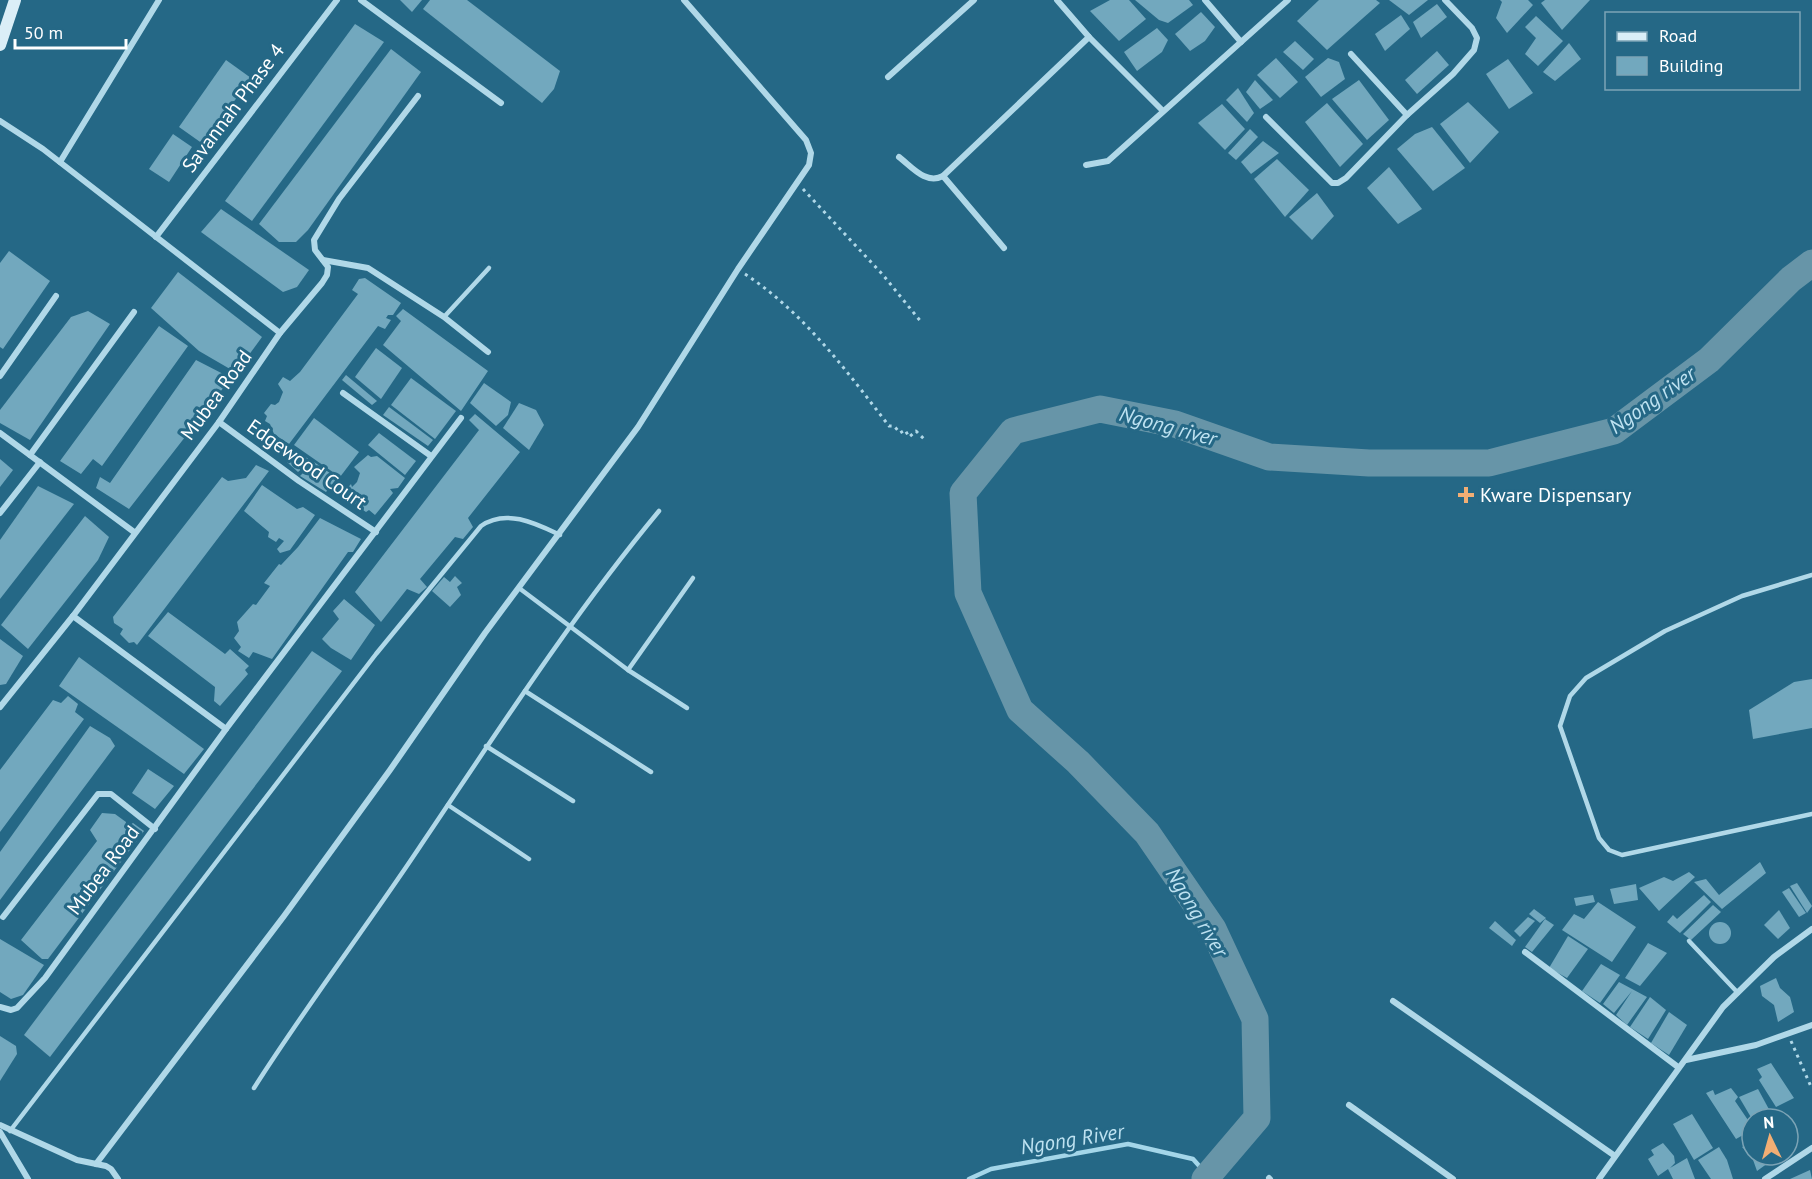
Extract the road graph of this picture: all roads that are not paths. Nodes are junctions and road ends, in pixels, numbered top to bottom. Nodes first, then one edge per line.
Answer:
1 (15, 0) edge
2 (159, 0) edge
3 (337, 0) edge
4 (361, 0) edge
5 (684, 0) edge
6 (974, 0) edge
7 (1057, 0) edge
8 (1205, 0) edge
9 (1288, 0) edge
10 (1445, 0) edge
11 (1089, 37) junction
12 (1241, 42) junction
13 (0, 45) edge
14 (1351, 54) dead end
15 (888, 78) dead end
16 (418, 96) dead end
17 (501, 104) dead end
18 (1163, 111) junction
19 (1407, 115) junction
20 (1266, 117) dead end
21 (0, 121) edge
22 (899, 157) dead end
23 (60, 162) junction
24 (1086, 165) dead end
25 (943, 177) junction
26 (156, 237) junction
27 (1004, 248) dead end
28 (322, 260) junction
29 (489, 268) dead end
30 (56, 296) dead end
31 (134, 312) dead end
32 (444, 317) junction
33 (280, 333) junction
34 (488, 352) dead end
35 (0, 376) edge
36 (343, 393) dead end
37 (461, 418) dead end
38 (219, 423) junction
39 (0, 433) edge
40 (30, 455) junction
41 (431, 456) junction
42 (40, 462) junction
43 (659, 511) dead end
44 (0, 513) edge
45 (134, 532) junction
46 (376, 532) junction
47 (560, 535) junction
48 (1812, 575) edge
49 (693, 578) dead end
50 (519, 588) junction
51 (73, 616) junction
52 (570, 627) junction
53 (628, 670) junction
54 (525, 690) junction
55 (0, 707) edge
56 (687, 708) dead end
57 (226, 729) junction
58 (486, 746) junction
59 (651, 772) dead end
60 (573, 801) dead end
61 (448, 805) junction
62 (1812, 814) edge
63 (155, 829) junction
64 (529, 859) dead end
65 (3, 917) dead end
66 (1812, 929) edge
67 (1689, 941) dead end
68 (1525, 952) dead end
69 (1738, 993) junction
70 (1393, 1001) dead end
71 (0, 1007) edge
72 (1812, 1025) edge
73 (1686, 1060) junction
74 (1678, 1067) junction
75 (254, 1088) dead end
76 (1349, 1105) dead end
77 (0, 1125) edge
78 (10, 1131) junction
79 (0, 1132) edge
80 (1812, 1148) edge
81 (1615, 1156) junction
82 (96, 1164) junction
83 (28, 1179) edge
84 (118, 1179) edge
85 (1453, 1179) edge
86 (1599, 1179) edge
87 (1765, 1179) edge

1 - 13 main road
2 - 23 street
3 - 26 street, Savannah Phase 4
4 - 17 street
5 - 47 street
6 - 15 street
7 - 11 street
8 - 12 street
9 - 12 street
10 - 19 street
11 - 18 street
11 - 25 street
12 - 18 street
14 - 19 street
16 - 28 street, Mubea Road
18 - 24 street
19 - 20 street
21 - 23 street
22 - 25 street
23 - 26 street
25 - 27 street
26 - 33 street
28 - 32 street
28 - 33 street, Mubea Road
29 - 32 lane
30 - 35 street
31 - 40 street
32 - 34 street
33 - 38 street, Mubea Road
36 - 41 street
37 - 41 street, Mubea Road
38 - 45 street, Mubea Road
38 - 46 street, Edgewood Court
39 - 40 street
40 - 42 street
41 - 46 street, Mubea Road
42 - 44 street
42 - 45 street
43 - 52 lane
45 - 51 street, Mubea Road
46 - 57 street, Mubea Road
47 - 50 street
47 - 78 lane
48 - 62 lane
49 - 53 lane
50 - 52 lane
50 - 82 street
51 - 55 street, Mubea Road
51 - 57 street
52 - 53 lane
52 - 54 lane
53 - 56 lane
54 - 58 lane
54 - 59 lane
57 - 63 street, Mubea Road
58 - 60 lane
58 - 61 lane
61 - 64 lane
61 - 75 lane
63 - 65 street
63 - 71 street, Mubea Road
66 - 69 street
67 - 69 lane
68 - 74 street
69 - 73 street
70 - 81 street
72 - 73 street
73 - 74 street
74 - 81 street
76 - 85 street
77 - 78 street
78 - 82 street
79 - 83 street
80 - 87 street
81 - 86 street
82 - 84 street

